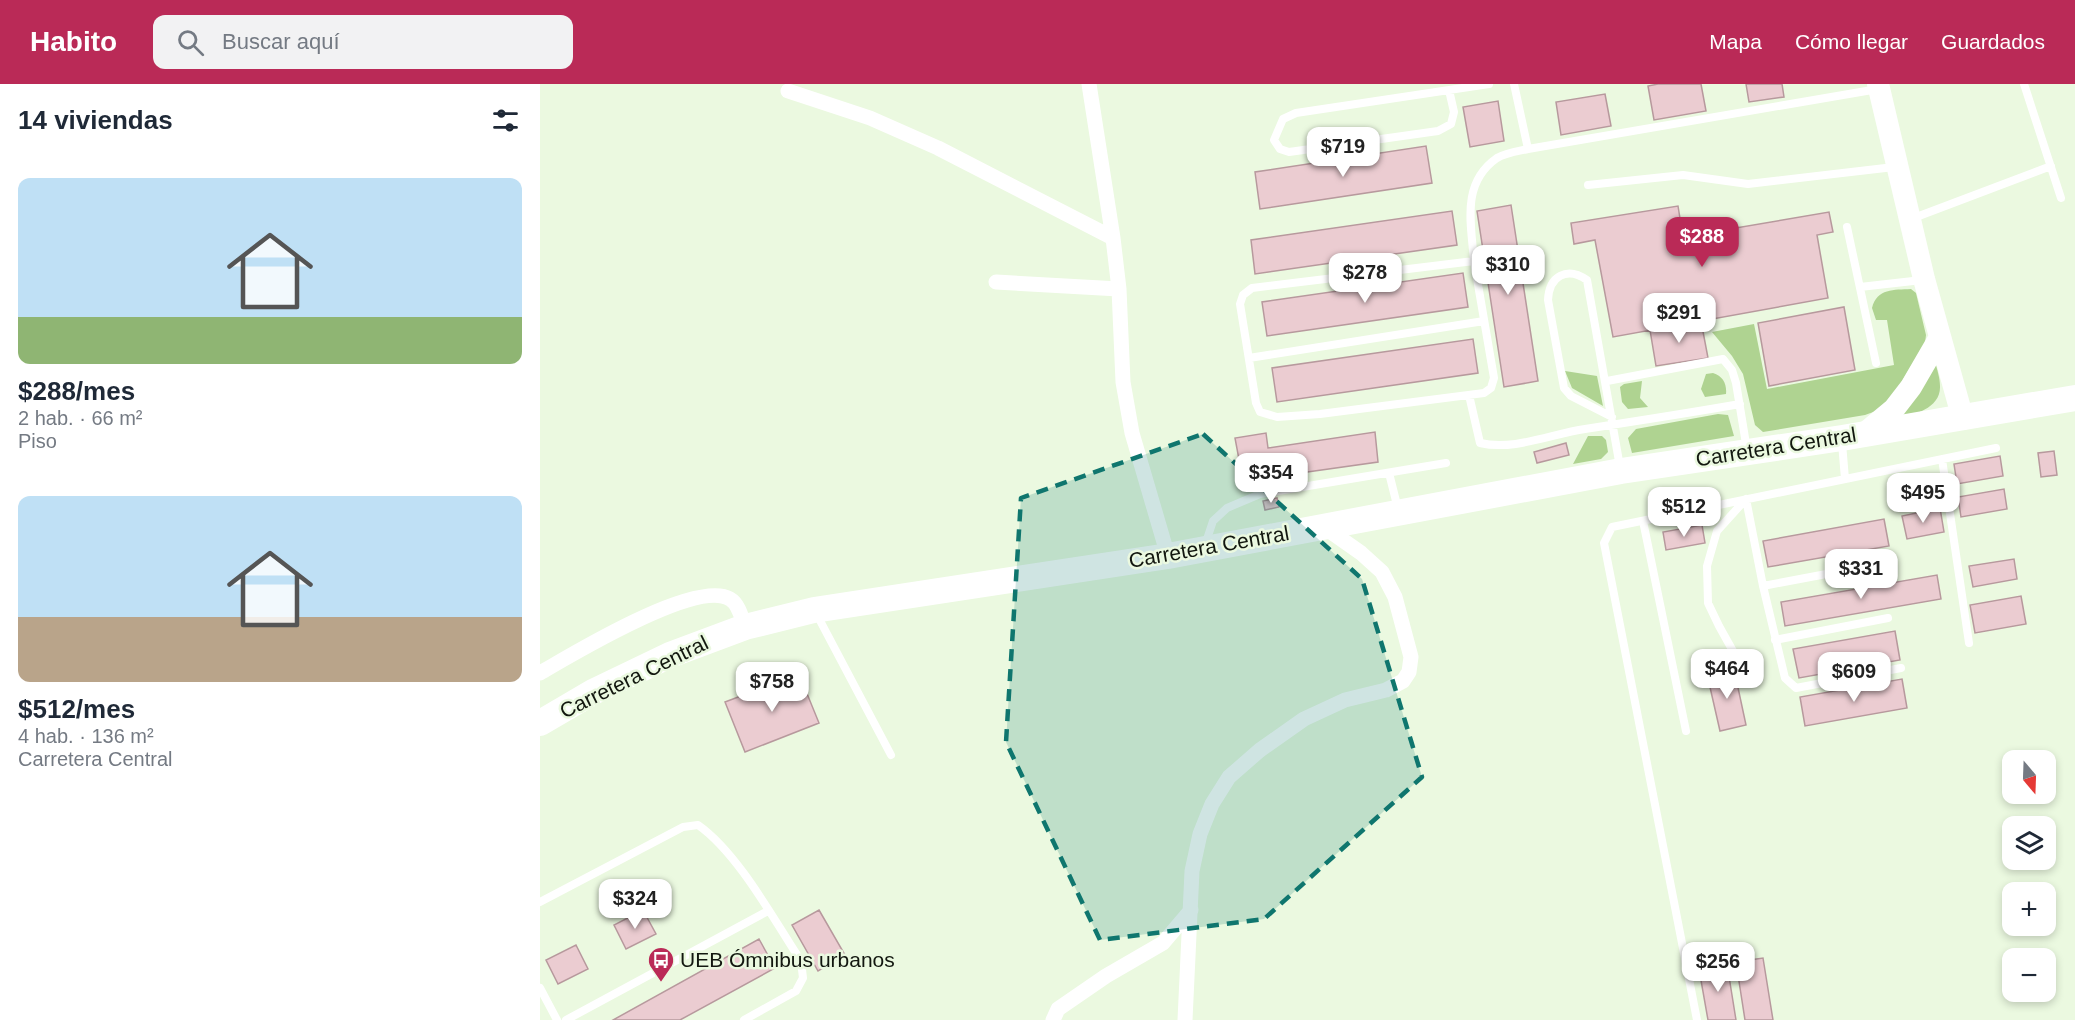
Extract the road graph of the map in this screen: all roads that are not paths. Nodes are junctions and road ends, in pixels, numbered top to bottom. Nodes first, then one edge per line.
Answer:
1 (1089, 84) edge
2 (1489, 84) edge
3 (1514, 84) edge
4 (2024, 84) edge
5 (1869, 87) edge
6 (1449, 90) junction
7 (788, 91) dead end
8 (1528, 148) junction
9 (2051, 166) junction
10 (1896, 167) junction
11 (1588, 185) dead end
12 (2061, 198) dead end
13 (1910, 220) junction
14 (1847, 227) dead end
15 (1113, 238) junction
16 (1474, 261) junction
17 (1924, 279) junction
18 (996, 282) dead end
19 (1860, 286) junction
20 (1119, 289) junction
21 (1484, 321) junction
22 (1940, 337) junction
23 (1249, 358) junction
24 (1876, 363) dead end
25 (1606, 381) junction
26 (1469, 395) junction
27 (2075, 398) edge
28 (1740, 404) junction
29 (1964, 419) junction
30 (1613, 422) junction
31 (1854, 436) junction
32 (1996, 448) dead end
33 (1748, 451) junction
34 (1942, 459) junction
35 (1446, 463) dead end
36 (1621, 471) junction
37 (1389, 472) junction
38 (1845, 479) junction
39 (1746, 499) junction
40 (1399, 513) junction
41 (1642, 521) junction
42 (1324, 527) junction
43 (1204, 548) junction
44 (1168, 556) junction
45 (1890, 562) dead end
46 (1763, 586) junction
47 (814, 610) junction
48 (1888, 618) dead end
49 (745, 627) junction
50 (1775, 640) junction
51 (1969, 643) dead end
52 (1738, 660) dead end
53 (1901, 668) dead end
54 (540, 673) edge
55 (540, 723) edge
56 (1686, 731) dead end
57 (891, 754) dead end
58 (540, 902) edge
59 (1191, 910) junction
60 (768, 911) junction
61 (540, 988) edge
62 (557, 1020) edge
63 (566, 1020) edge
64 (744, 1020) edge
65 (1053, 1020) edge
66 (1185, 1020) edge
67 (1697, 1020) edge

1 - 15 street
2 - 6 lane
3 - 8 lane
4 - 9 lane
5 - 8 lane
5 - 10 street
6 - 6 lane
7 - 15 street
8 - 16 lane
9 - 12 lane
9 - 13 lane
10 - 11 lane
10 - 13 street
13 - 17 street
14 - 19 lane
15 - 20 street
16 - 21 lane
16 - 23 lane
17 - 19 lane
17 - 22 street
18 - 20 street
19 - 24 lane
20 - 44 street
21 - 23 lane
21 - 26 lane
22 - 29 street
22 - 31 street
23 - 26 lane
25 - 28 lane
25 - 30 lane
25 - 30 lane
26 - 30 lane
27 - 29 main road, Carretera Central
28 - 30 lane
28 - 33 lane
29 - 31 main road, Carretera Central
30 - 36 lane
31 - 33 main road, Carretera Central
31 - 38 lane
32 - 34 lane
33 - 36 main road, Carretera Central
34 - 38 lane
34 - 51 lane
35 - 37 lane
36 - 40 main road, Carretera Central
37 - 40 lane
37 - 43 lane
38 - 39 lane
39 - 41 lane
39 - 46 lane
39 - 52 lane
40 - 42 main road, Carretera Central
41 - 56 lane
41 - 67 lane
42 - 43 main road, Carretera Central
42 - 59 street
43 - 44 main road, Carretera Central
44 - 47 main road, Carretera Central
45 - 46 lane
46 - 50 lane
47 - 49 main road, Carretera Central
47 - 57 lane
48 - 50 lane
49 - 54 street
49 - 55 main road, Carretera Central
50 - 53 lane
58 - 60 lane
59 - 65 street
59 - 66 street
60 - 63 lane
60 - 64 lane
61 - 62 lane

